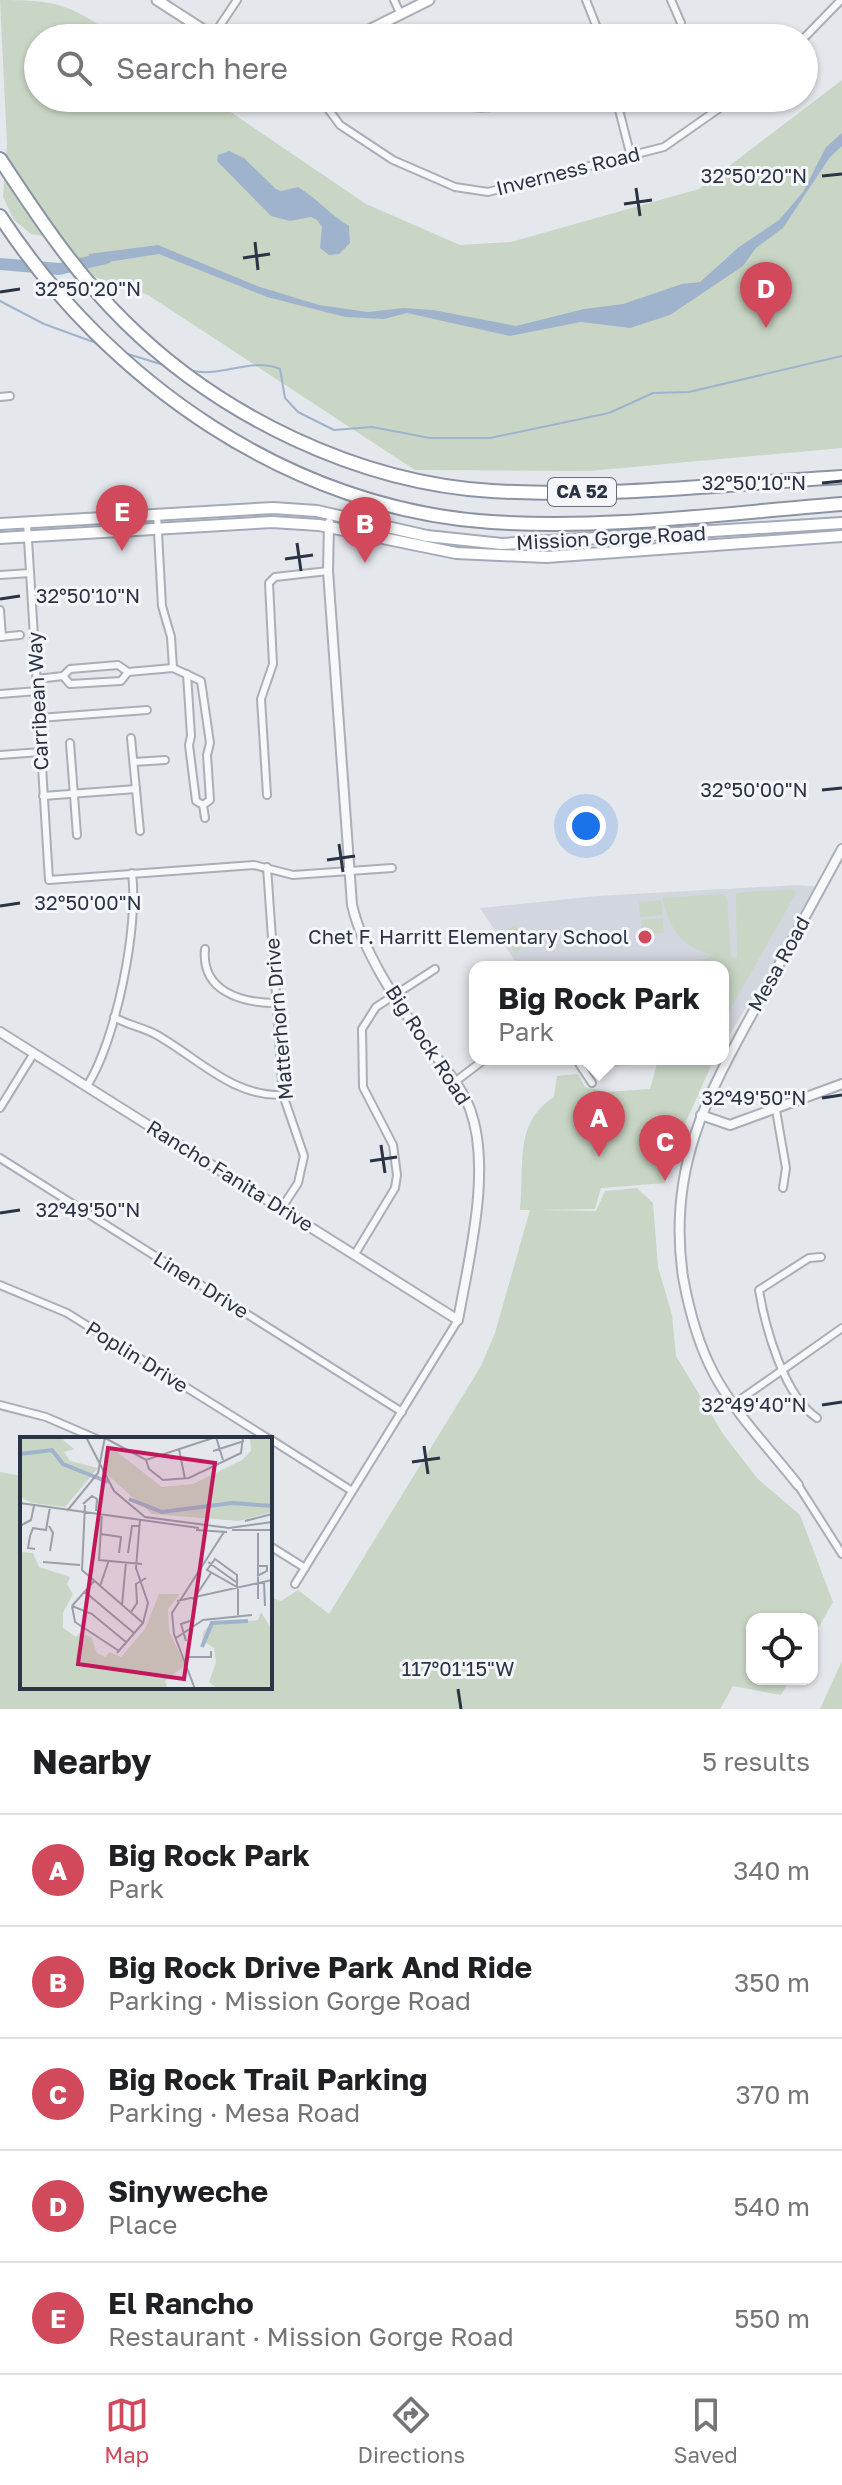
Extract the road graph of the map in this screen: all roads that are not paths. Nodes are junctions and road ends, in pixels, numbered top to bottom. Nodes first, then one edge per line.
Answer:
1 (157, 0) edge
2 (237, 0) edge
3 (394, 0) edge
4 (429, 0) edge
5 (586, 0) edge
6 (671, 0) edge
7 (841, 0) edge
8 (401, 15) junction
9 (681, 23) dead end
10 (194, 24) edge
11 (222, 24) edge
12 (382, 24) edge
13 (595, 24) edge
14 (818, 24) edge
15 (330, 112) edge
16 (620, 112) edge
17 (715, 112) edge
18 (631, 157) junction
19 (0, 159) edge
20 (0, 216) edge
21 (10, 396) dead end
22 (0, 397) edge
23 (842, 477) edge
24 (842, 504) edge
25 (157, 514) junction
26 (331, 514) junction
27 (105, 517) junction
28 (27, 523) junction
29 (842, 523) edge
30 (0, 524) edge
31 (328, 527) junction
32 (158, 528) junction
33 (74, 533) junction
34 (28, 536) junction
35 (842, 536) edge
36 (0, 538) edge
37 (328, 571) junction
38 (30, 573) junction
39 (0, 575) edge
40 (0, 610) edge
41 (20, 635) dead end
42 (1, 637) edge
43 (173, 668) junction
44 (128, 672) junction
45 (189, 675) junction
46 (63, 676) junction
47 (37, 679) junction
48 (38, 691) junction
49 (0, 694) edge
50 (147, 710) dead end
51 (39, 718) junction
52 (131, 738) dead end
53 (70, 743) dead end
54 (41, 752) junction
55 (208, 752) junction
56 (192, 754) junction
57 (0, 755) edge
58 (165, 760) dead end
59 (134, 762) junction
60 (136, 789) junction
61 (74, 793) junction
62 (267, 795) dead end
63 (43, 796) junction
64 (203, 805) junction
65 (205, 818) dead end
66 (140, 831) dead end
67 (77, 835) dead end
68 (842, 849) edge
69 (267, 867) junction
70 (392, 868) dead end
71 (348, 872) junction
72 (132, 873) junction
73 (205, 949) dead end
74 (435, 969) dead end
75 (395, 993) junction
76 (276, 1003) junction
77 (114, 1017) junction
78 (0, 1032) edge
79 (34, 1053) junction
80 (729, 1056) edge
81 (477, 1065) edge
82 (580, 1065) edge
83 (724, 1065) edge
84 (456, 1081) junction
85 (592, 1083) dead end
86 (842, 1084) edge
87 (87, 1086) junction
88 (283, 1095) junction
89 (0, 1108) edge
90 (776, 1110) junction
91 (701, 1115) junction
92 (0, 1158) edge
93 (783, 1188) dead end
94 (281, 1209) junction
95 (355, 1254) junction
96 (821, 1257) dead end
97 (0, 1285) edge
98 (458, 1320) junction
99 (842, 1328) edge
100 (783, 1369) junction
101 (734, 1404) junction
102 (0, 1405) edge
103 (402, 1412) junction
104 (817, 1418) dead end
105 (92, 1437) edge
106 (267, 1437) edge
107 (272, 1440) edge
108 (798, 1485) joint
109 (352, 1491) junction
110 (842, 1539) edge
111 (833, 1540) junction
112 (272, 1547) edge
113 (842, 1554) edge
114 (305, 1568) junction
115 (295, 1584) dead end

1 - 10 main road
2 - 11 street
3 - 8 street
4 - 8 main road
5 - 13 street
6 - 9 street
7 - 14 street
8 - 12 main road
15 - 18 street, Inverness Road
16 - 18 street
17 - 18 street, Inverness Road
19 - 23 highway, CA 52
20 - 24 highway, CA 52
21 - 22 street
25 - 26 main road, Mission Gorge Road
25 - 27 main road, Mission Gorge Road
25 - 32 street
26 - 29 main road, Mission Gorge Road
26 - 31 street, Big Rock Road
27 - 28 main road, Mission Gorge Road
27 - 33 main road
28 - 30 main road, Mission Gorge Road
28 - 34 street, Carribean Way
31 - 32 main road, Mission Gorge Road
31 - 35 main road, Mission Gorge Road
31 - 37 street, Big Rock Road
32 - 33 main road, Mission Gorge Road
32 - 43 street
33 - 34 main road, Mission Gorge Road
34 - 36 main road, Mission Gorge Road
34 - 38 street, Carribean Way
37 - 62 street
37 - 71 street, Big Rock Road
38 - 39 street
38 - 47 street, Carribean Way
40 - 42 street
41 - 42 street
43 - 44 street
43 - 45 street
44 - 46 street
44 - 46 street
45 - 55 street
45 - 56 street
46 - 47 street
47 - 48 street, Carribean Way
48 - 49 street
48 - 51 street, Carribean Way
50 - 51 street
51 - 54 street, Carribean Way
52 - 59 street
53 - 61 street
54 - 57 street
54 - 63 street, Carribean Way
55 - 56 street
55 - 64 street
56 - 64 street
58 - 59 street
59 - 60 street
60 - 61 street
60 - 66 street
61 - 63 street
61 - 67 street
63 - 72 street, Carribean Way
64 - 65 street
68 - 80 street, Mesa Road
69 - 71 street
69 - 72 street
69 - 76 street, Matterhorn Drive
70 - 71 street
71 - 75 street, Big Rock Road
72 - 77 street
73 - 76 street
74 - 75 street
75 - 84 street, Big Rock Road
75 - 95 street
76 - 88 street, Matterhorn Drive
77 - 87 street
77 - 88 street
78 - 79 street, Rancho Fanita Drive
79 - 87 street, Rancho Fanita Drive
79 - 89 street
81 - 84 street
82 - 85 street
83 - 91 street, Mesa Road
84 - 98 street, Big Rock Road
86 - 90 street
87 - 94 street, Rancho Fanita Drive
88 - 94 street, Matterhorn Drive
90 - 91 street
90 - 93 street
91 - 101 street, Mesa Road
92 - 103 street, Linen Drive
94 - 95 street, Rancho Fanita Drive
95 - 98 street, Rancho Fanita Drive
96 - 100 street
97 - 106 street, Poplin Drive
98 - 103 street, Big Rock Road
99 - 100 street
100 - 101 street
100 - 104 street
101 - 108 street, Mesa Road
102 - 105 street
103 - 109 street, Big Rock Road
107 - 109 street, Poplin Drive
108 - 111 street, Mesa Road
109 - 114 street, Big Rock Road
110 - 111 street
111 - 113 street, Mesa Road
112 - 114 street
114 - 115 street, Big Rock Road

